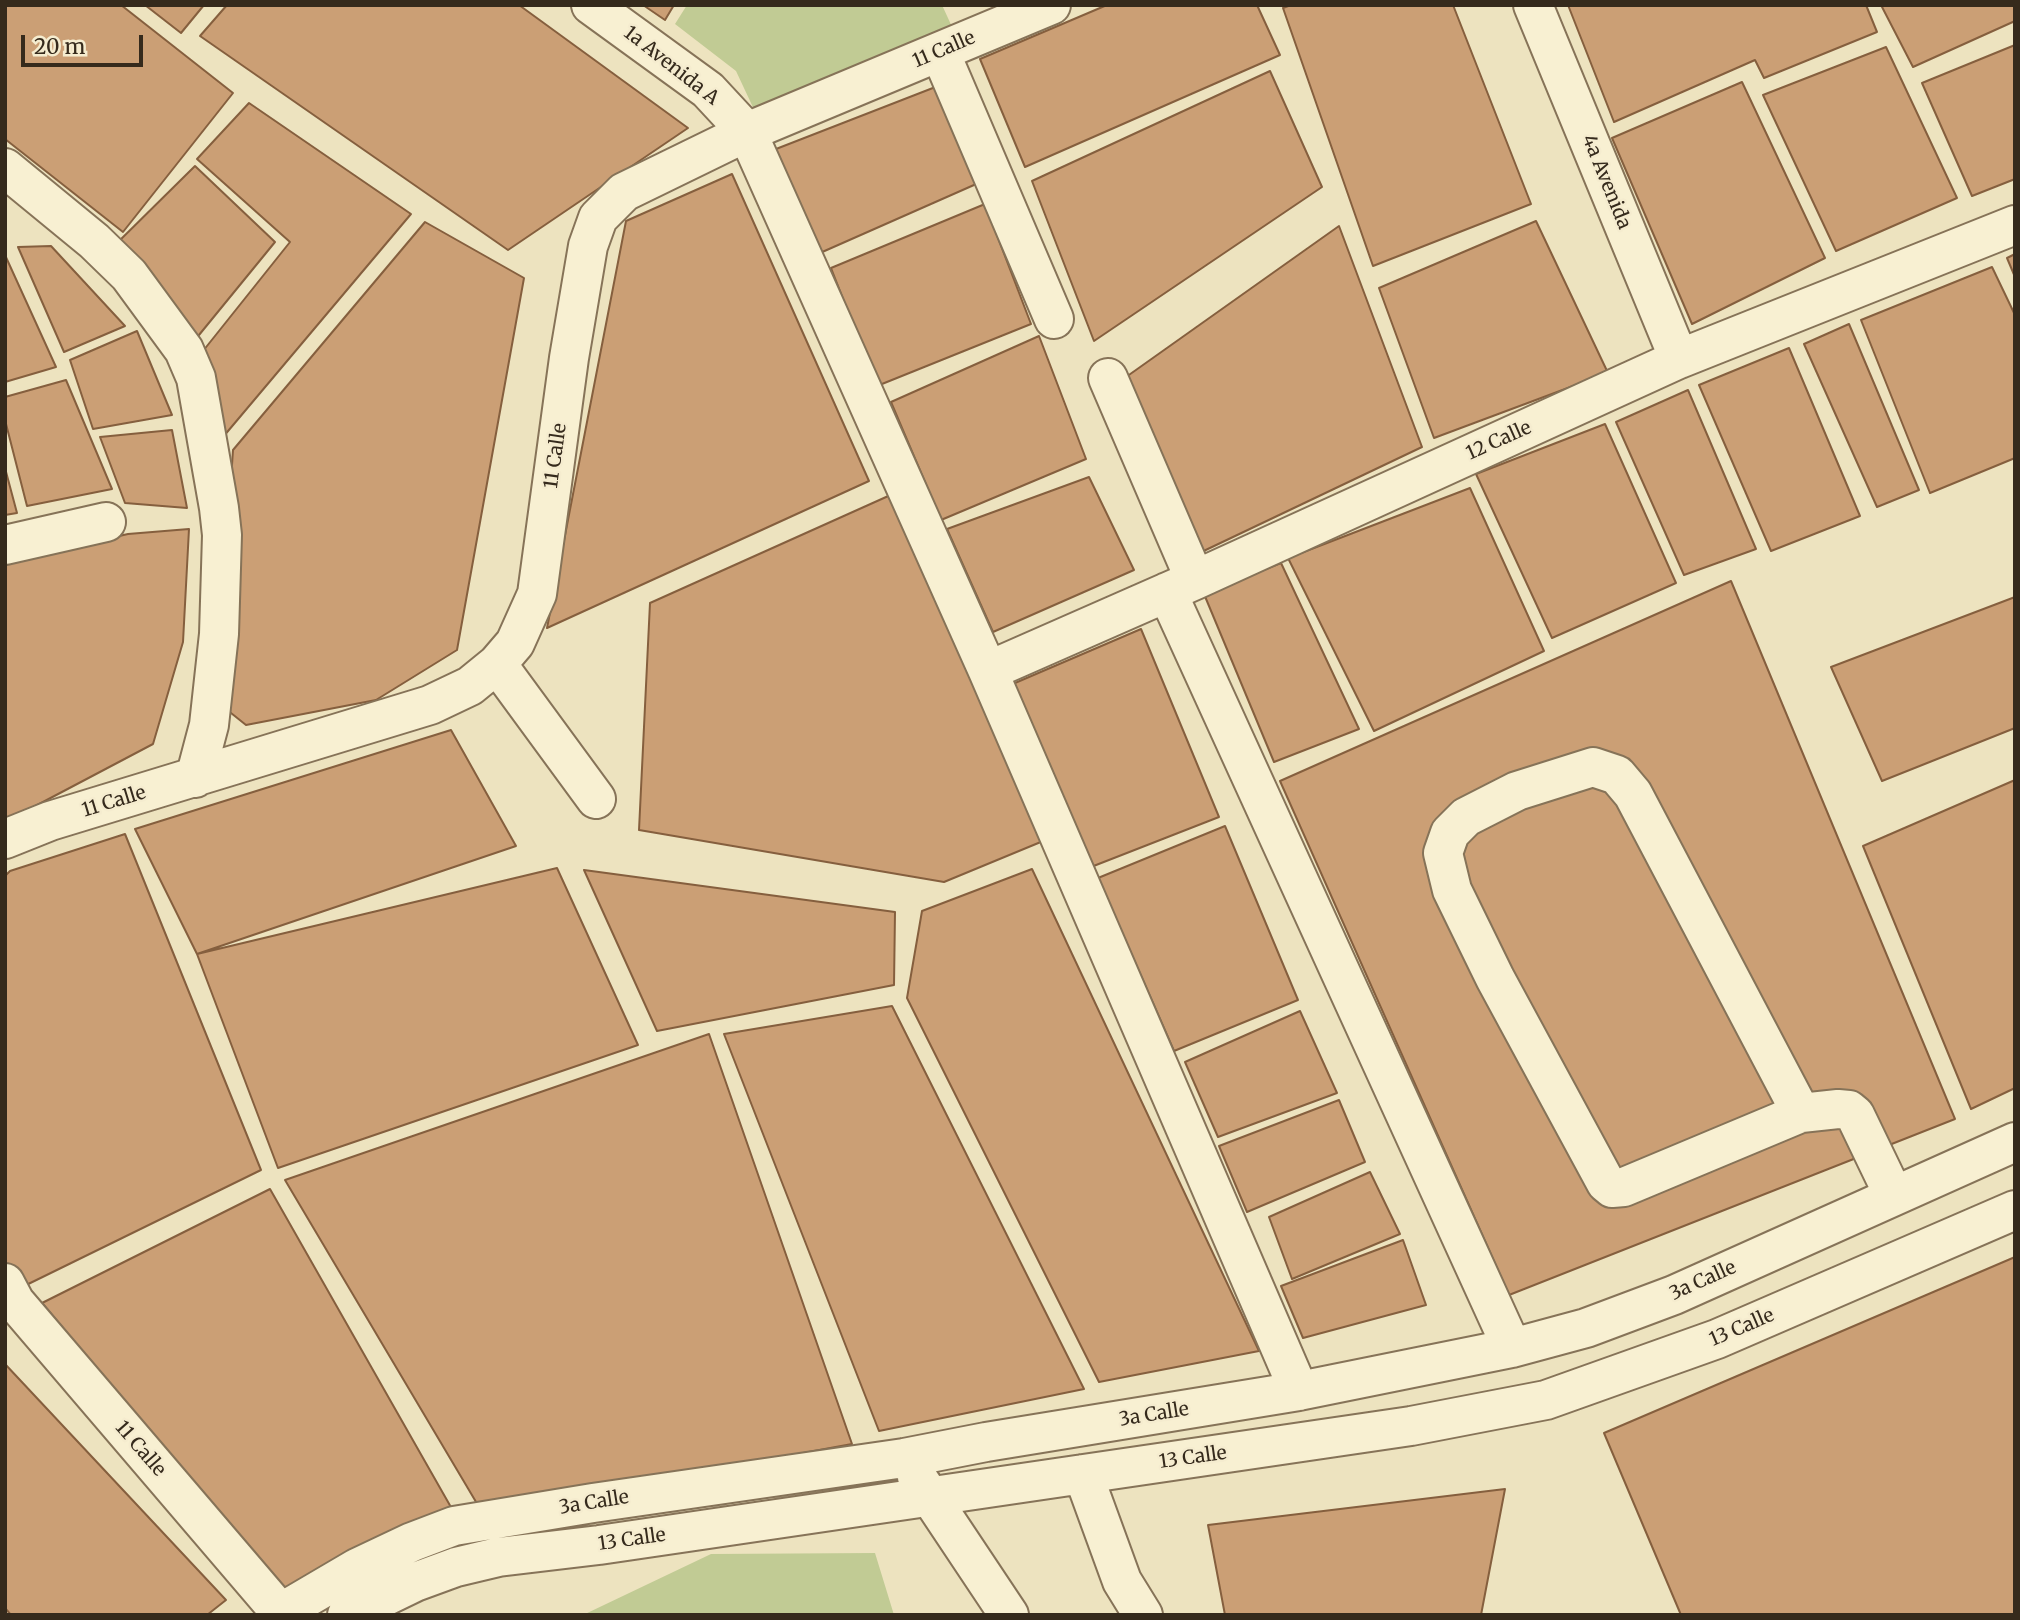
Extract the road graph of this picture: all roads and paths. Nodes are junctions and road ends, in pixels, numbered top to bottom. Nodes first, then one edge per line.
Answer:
1 (591, 5) edge
2 (1051, 5) edge
3 (1533, 5) edge
4 (940, 52) junction
5 (747, 132) junction
6 (5, 168) edge
7 (2015, 225) edge
8 (1054, 319) dead end
9 (1679, 359) junction
10 (1108, 378) dead end
11 (106, 522) dead end
12 (5, 545) edge
13 (1181, 586) junction
14 (497, 664) junction
15 (988, 671) junction
16 (195, 778) junction
17 (596, 799) dead end
18 (5, 839) edge
19 (1801, 1113) junction
20 (2015, 1142) edge
21 (1894, 1196) junction
22 (2015, 1210) edge
23 (1791, 1242) junction
24 (1816, 1296) junction
25 (8, 1297) edge
26 (1512, 1348) junction
27 (1299, 1391) junction
28 (904, 1458) junction
29 (1083, 1474) junction
30 (930, 1496) junction
31 (593, 1503) junction
32 (599, 1545) junction
33 (279, 1613) edge
34 (347, 1615) edge
35 (1009, 1615) edge
36 (1143, 1615) edge

1 - 5 street, 1a Avenida A
2 - 4 street, 11 Calle
3 - 9 street, 4a Avenida
4 - 5 street, 11 Calle
4 - 8 street
5 - 14 street, 11 Calle
5 - 15 street, 1a Avenida A
6 - 16 street
7 - 9 street, 12 Calle
9 - 13 street, 12 Calle
10 - 13 street
11 - 12 street
13 - 15 street, 12 Calle
13 - 26 street
14 - 16 street, 11 Calle
14 - 17 street
15 - 27 street, 1a Avenida A
16 - 18 street, 11 Calle
19 - 19 street
19 - 21 street
20 - 21 street, 3a Calle
21 - 23 street, 3a Calle
22 - 24 street, 13 Calle
23 - 24 street
23 - 26 street, 3a Calle
24 - 29 street, 13 Calle
25 - 33 street, 11 Calle
26 - 27 street, 3a Calle
27 - 28 street, 3a Calle
28 - 30 street
28 - 31 street, 3a Calle
29 - 30 street, 13 Calle
29 - 36 street
30 - 32 street, 13 Calle
30 - 35 street
31 - 32 street
31 - 33 street, 3a Calle
32 - 34 street, 13 Calle

